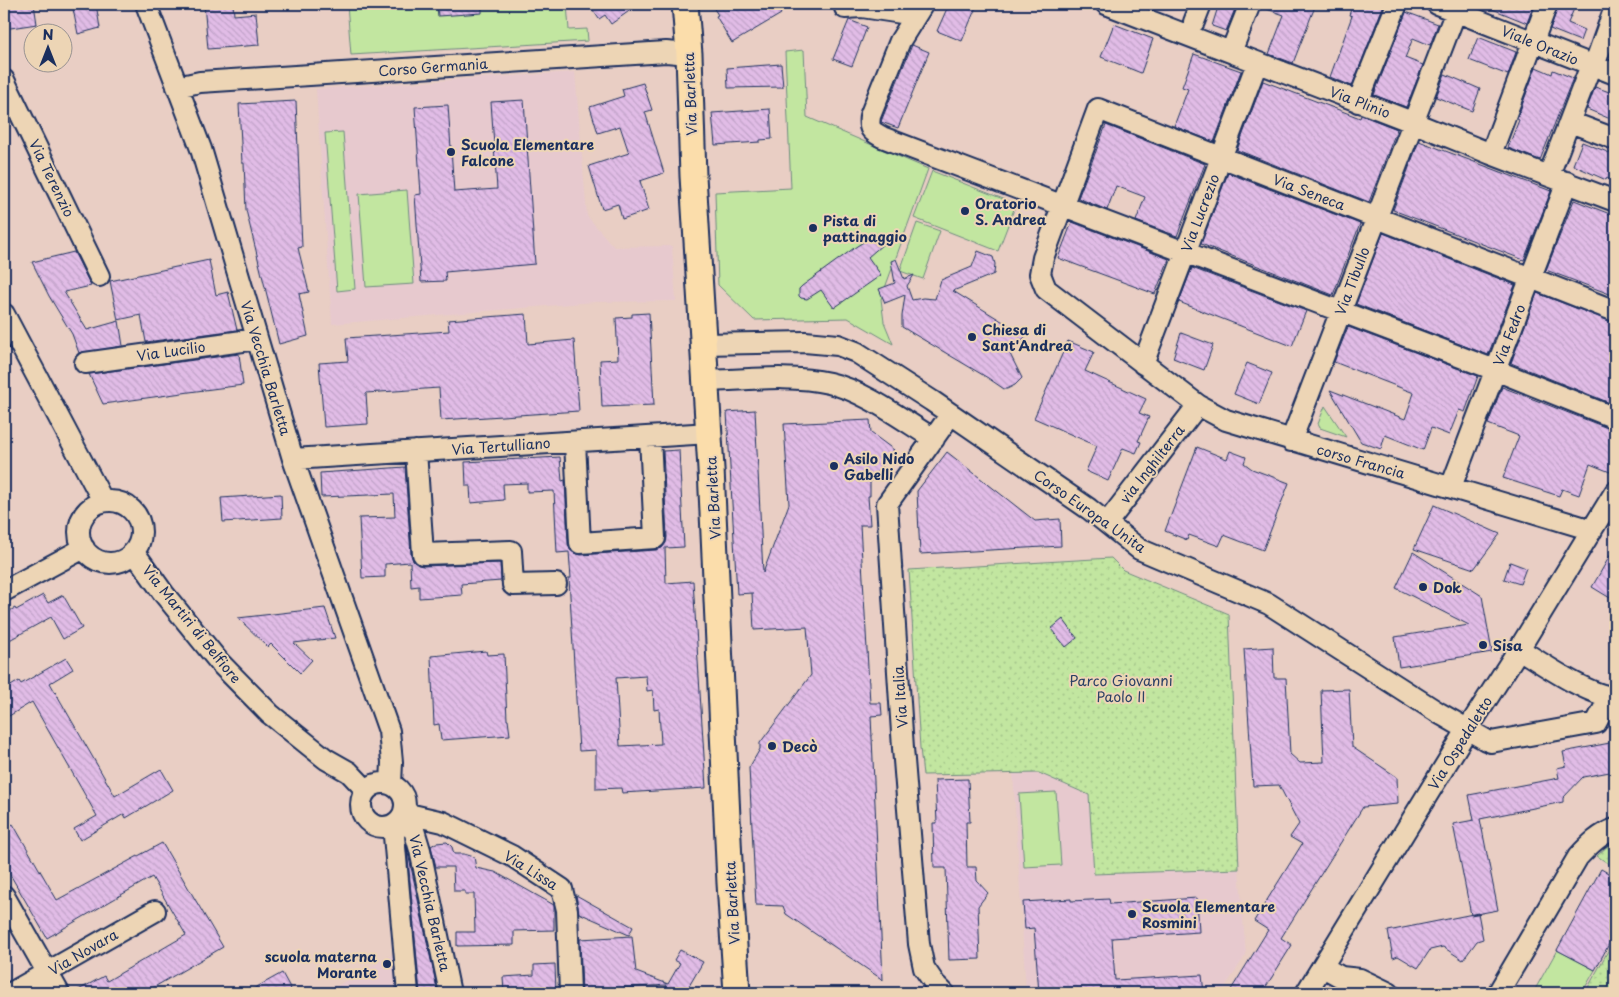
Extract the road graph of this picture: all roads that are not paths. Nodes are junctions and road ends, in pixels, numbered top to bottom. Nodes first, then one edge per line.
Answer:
1 (146, 4) edge
2 (685, 4) edge
3 (1106, 4) edge
4 (1250, 4) edge
5 (1397, 4) edge
6 (1437, 4) edge
7 (1547, 4) edge
8 (845, 8) dead end
9 (1129, 8) edge
10 (919, 9) edge
11 (1459, 9) edge
12 (1614, 10) edge
13 (1532, 42) junction
14 (1231, 52) junction
15 (689, 54) junction
16 (1257, 62) junction
17 (1592, 65) junction
18 (1615, 74) edge
19 (4, 80) edge
20 (178, 88) junction
21 (1358, 102) junction
22 (1412, 122) junction
23 (1570, 122) junction
24 (1615, 139) edge
25 (1491, 154) junction
26 (1222, 158) junction
27 (1558, 179) junction
28 (1615, 201) edge
29 (1064, 205) junction
30 (1376, 218) junction
31 (1185, 253) junction
32 (100, 276) dead end
33 (1530, 278) junction
34 (1340, 311) junction
35 (1615, 311) edge
36 (4, 314) edge
37 (257, 340) junction
38 (703, 344) junction
39 (85, 363) dead end
40 (1143, 364) junction
41 (1495, 370) junction
42 (706, 381) junction
43 (1198, 405) junction
44 (951, 414) junction
45 (1615, 418) edge
46 (710, 434) junction
47 (650, 437) junction
48 (934, 439) junction
49 (1291, 440) junction
50 (575, 442) junction
51 (416, 451) junction
52 (293, 459) junction
53 (1451, 487) junction
54 (1613, 499) edge
55 (103, 501) junction
56 (1107, 523) junction
57 (1592, 530) junction
58 (84, 548) junction
59 (134, 552) junction
60 (556, 584) dead end
61 (4, 591) edge
62 (1520, 649) junction
63 (1613, 697) edge
64 (1467, 730) junction
65 (390, 784) junction
66 (366, 790) junction
67 (396, 824) junction
68 (1615, 829) edge
69 (4, 896) edge
70 (155, 911) dead end
71 (1323, 967) junction
72 (47, 972) junction
73 (1347, 985) edge
74 (11, 993) edge
75 (59, 993) edge
76 (408, 993) edge
77 (450, 993) edge
78 (570, 993) edge
79 (737, 993) edge
80 (944, 993) edge
81 (1306, 993) edge
82 (1389, 993) edge
83 (1498, 993) edge

1 - 20 street, Via Vecchia Barletta
2 - 15 main road, Via Barletta
3 - 9 street, Via Plinio
4 - 14 street
5 - 21 street
6 - 11 street, Viale Orazio
7 - 13 street
8 - 10 street
9 - 14 street, Via Plinio
10 - 29 street
11 - 13 street, Viale Orazio
11 - 22 street, Via Tibullo
12 - 17 street, Via Fedro
13 - 17 street, Viale Orazio
13 - 25 street
14 - 16 street, Via Plinio
15 - 20 street, Corso Germania
15 - 38 main road, Via Barletta
16 - 21 street, Via Plinio
16 - 26 street, Via Lucrezio
17 - 18 street, Viale Orazio
17 - 23 street, Via Fedro
19 - 32 street, Via Terenzio
20 - 37 street, Via Vecchia Barletta
21 - 22 street, Via Plinio
22 - 25 street, Via Plinio
22 - 30 street, Via Tibullo
23 - 24 street
23 - 27 street, Via Fedro
25 - 27 street, Via Plinio
26 - 29 street, Via Seneca
26 - 30 street, Via Seneca
26 - 31 street, Via Lucrezio
27 - 28 street, Via Plinio
27 - 33 street, Via Fedro
29 - 31 street
29 - 40 street, corso Francia
30 - 33 street, Via Seneca
30 - 34 street, Via Tibullo
31 - 34 street
31 - 40 street, Via Lucrezio
33 - 35 street, Via Seneca
33 - 41 street, Via Fedro
34 - 41 street
34 - 49 street, Via Tibullo
36 - 55 street
37 - 39 street, Via Lucilio
37 - 52 street, Via Vecchia Barletta
38 - 42 main road, Via Barletta
38 - 44 street, Corso Europa Unita
40 - 43 street, corso Francia
41 - 45 street
41 - 53 street, Via Fedro
42 - 46 main road, Via Barletta
42 - 48 street
43 - 49 street, corso Francia
43 - 56 street, via Inghilterra
44 - 48 street, Via Italia
44 - 56 street, Corso Europa Unita
46 - 47 street, Via Tertulliano
46 - 79 main road, Via Barletta
47 - 50 street, Via Tertulliano
47 - 50 street
48 - 80 street, Via Italia
49 - 53 street, corso Francia
50 - 51 street, Via Tertulliano
51 - 52 street, Via Tertulliano
51 - 60 street
52 - 65 street, Via Vecchia Barletta
53 - 57 street, corso Francia
54 - 57 street, Via Ospedaletto
55 - 58 street
55 - 59 street
56 - 64 street, Corso Europa Unita
57 - 62 street, Via Ospedaletto
58 - 59 street
58 - 61 street
59 - 66 street, Via Martiri di Belfiore
62 - 63 street
62 - 64 street, Via Ospedaletto
63 - 64 street, Corso Europa Unita
64 - 71 street, Via Ospedaletto
65 - 66 street
65 - 67 street
66 - 67 street
67 - 76 street
67 - 77 street, Via Vecchia Barletta
67 - 78 street, Via Lissa
68 - 83 street
69 - 72 street
70 - 72 street, Via Novara
71 - 73 street
71 - 81 street, Via Ospedaletto
72 - 74 street, Via Novara
72 - 75 street
73 - 82 street

